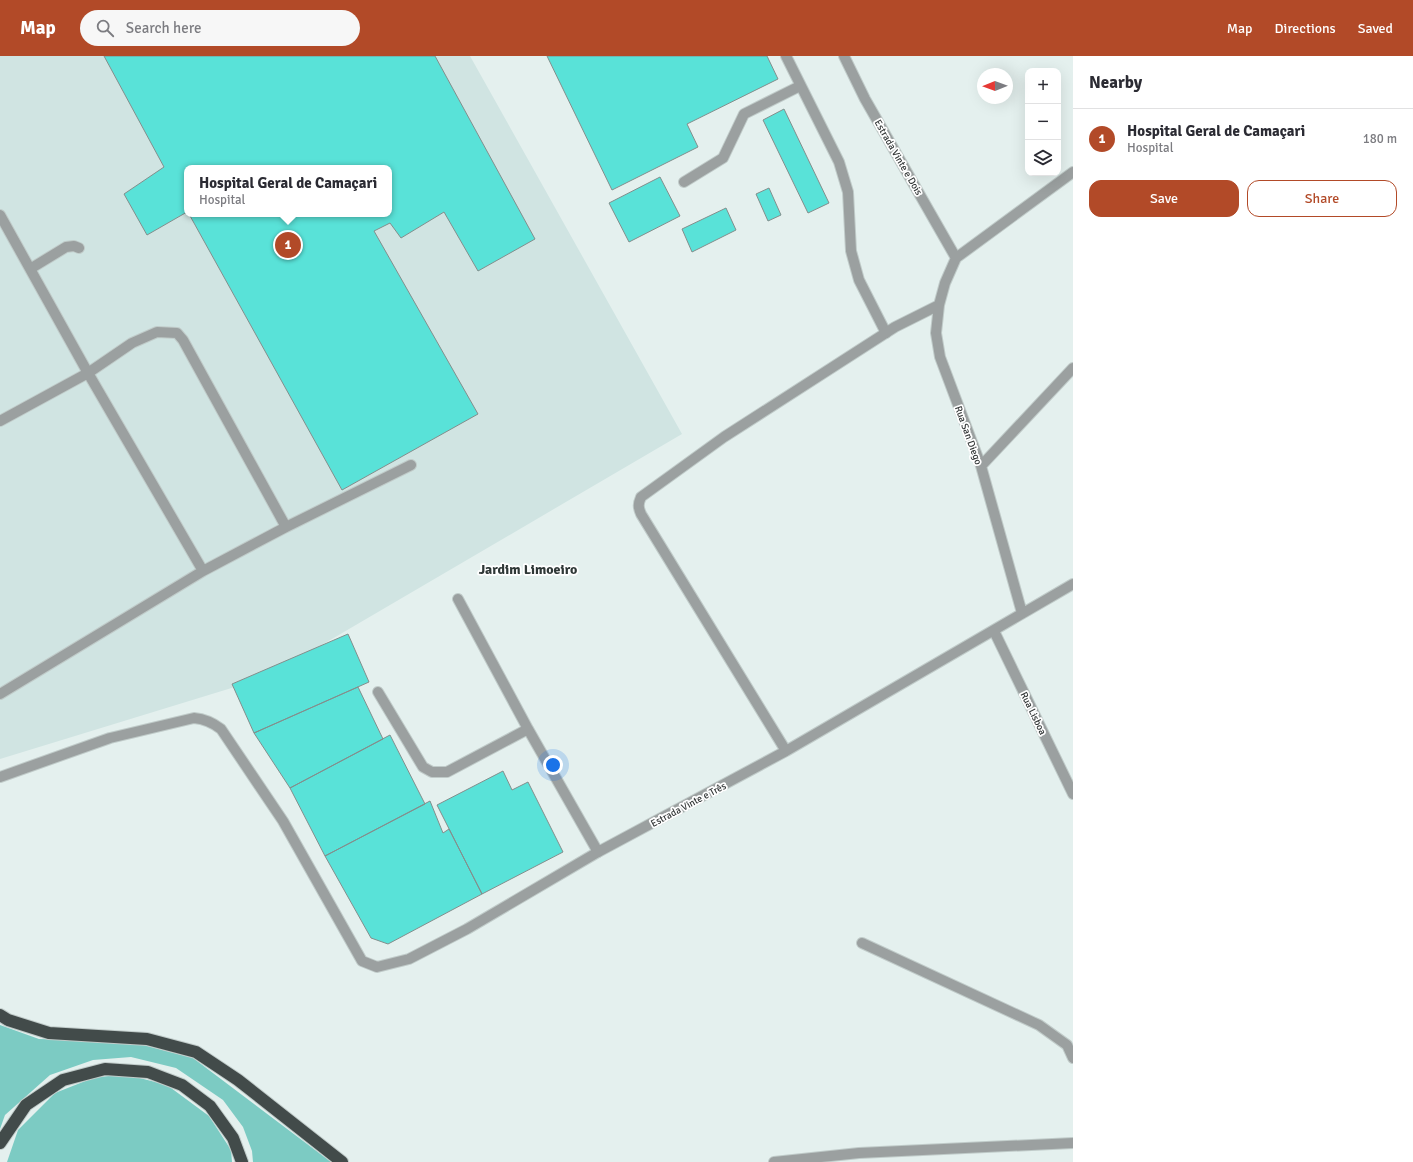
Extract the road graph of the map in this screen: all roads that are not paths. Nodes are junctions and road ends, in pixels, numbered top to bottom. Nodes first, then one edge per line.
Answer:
1 (786, 56) edge
2 (844, 56) edge
3 (800, 86) junction
4 (1073, 172) edge
5 (684, 182) dead end
6 (0, 215) edge
7 (79, 248) dead end
8 (956, 258) junction
9 (30, 269) junction
10 (939, 305) junction
11 (886, 333) junction
12 (1073, 368) edge
13 (88, 373) junction
14 (0, 421) edge
15 (411, 465) dead end
16 (981, 466) junction
17 (286, 527) junction
18 (203, 571) junction
19 (1073, 584) edge
20 (458, 599) dead end
21 (1022, 613) junction
22 (994, 631) junction
23 (378, 692) dead end
24 (0, 694) edge
25 (528, 729) junction
26 (786, 751) junction
27 (0, 777) edge
28 (1073, 794) edge
29 (598, 852) junction
30 (862, 943) dead end
31 (0, 1015) edge
32 (1073, 1058) edge
33 (1073, 1142) edge
34 (0, 1143) edge
35 (242, 1162) edge
36 (342, 1162) edge
37 (774, 1162) edge

1 - 3 street
2 - 8 street, Estrada Vinte e Dois
3 - 5 street
3 - 11 street
4 - 8 street
6 - 9 street
7 - 9 street
8 - 10 street, Rua San Diego
9 - 13 street
10 - 11 street
10 - 16 street, Rua San Diego
11 - 26 street
12 - 16 street
13 - 14 street
13 - 17 street
13 - 18 street
15 - 17 street
16 - 21 street, Rua San Diego
17 - 18 street
18 - 24 street
19 - 21 street, Estrada Vinte e Três
20 - 25 street
21 - 22 street, Estrada Vinte e Três
22 - 26 street, Estrada Vinte e Três
22 - 28 street, Rua Lisboa
23 - 25 street
25 - 29 street
26 - 29 street, Estrada Vinte e Três
27 - 29 street, Estrada Vinte e Três
30 - 32 street
31 - 36 highway
33 - 37 street
34 - 35 highway

